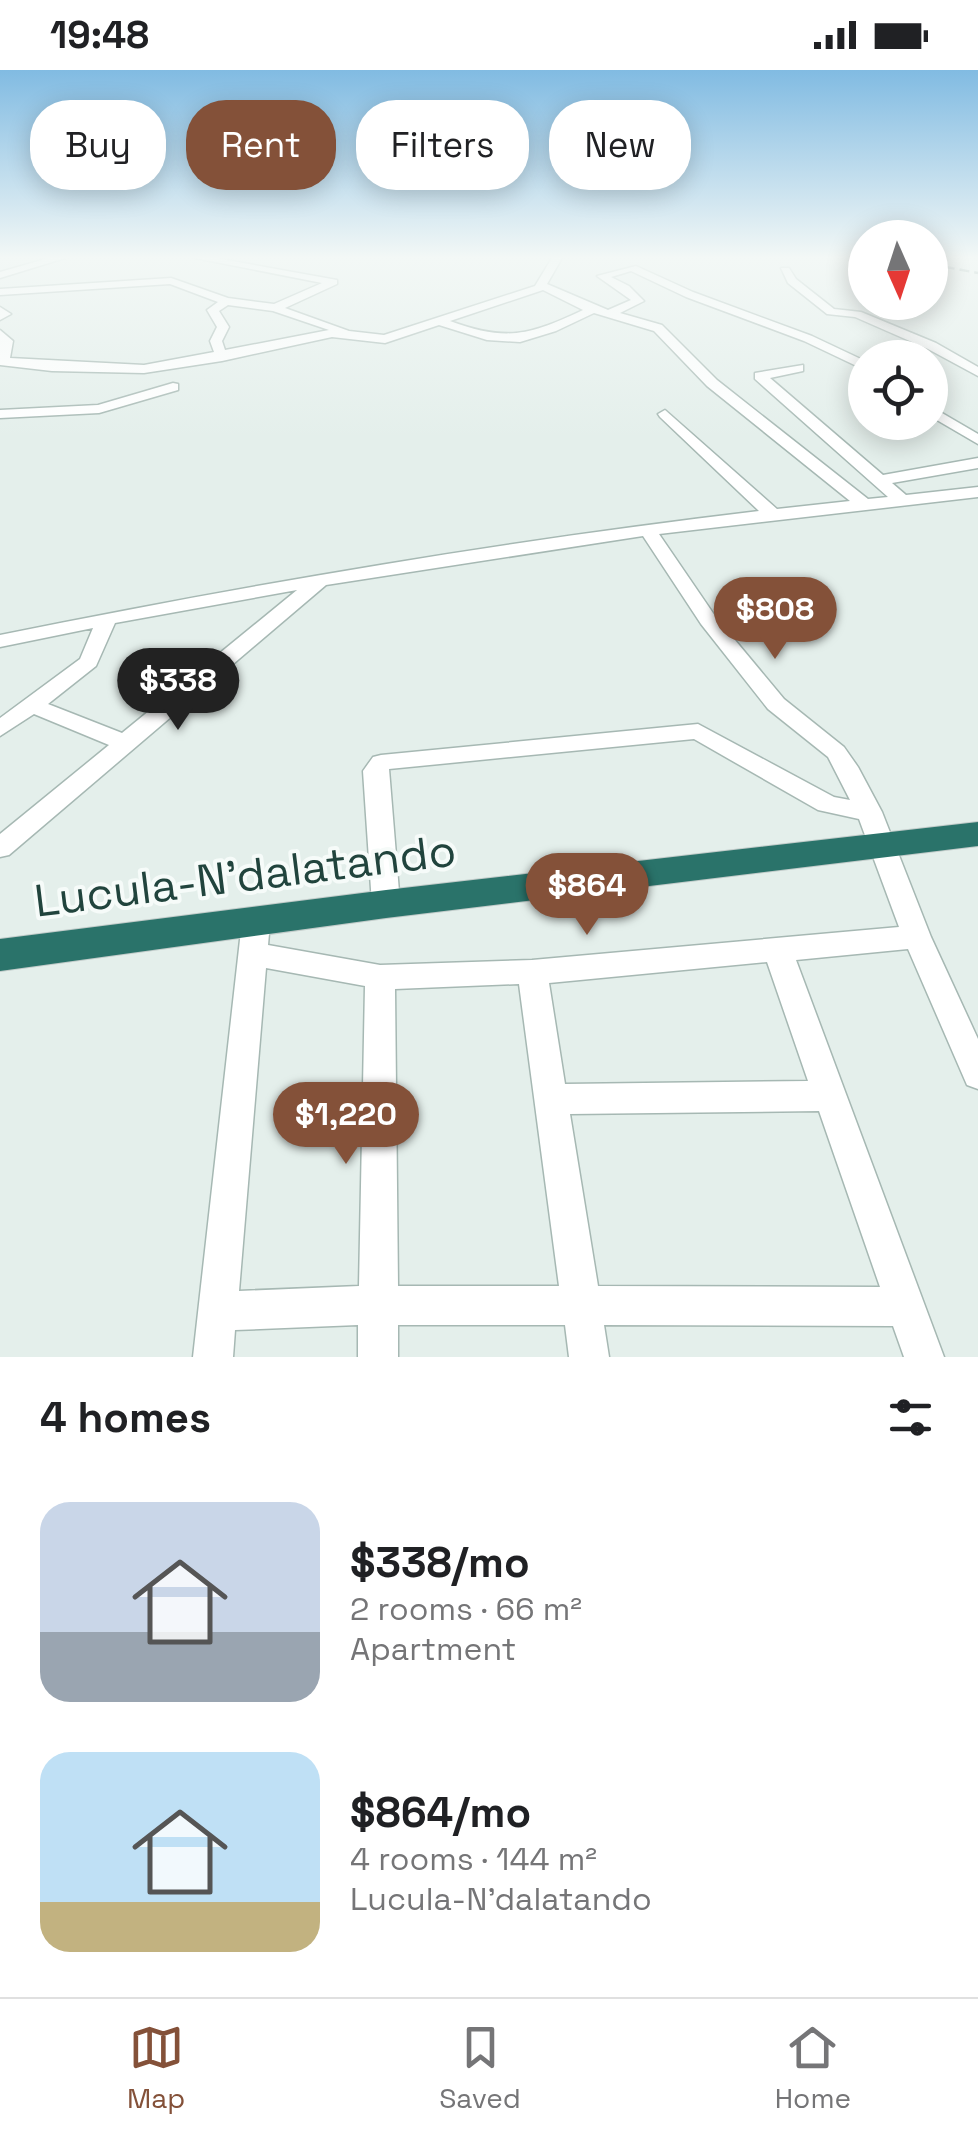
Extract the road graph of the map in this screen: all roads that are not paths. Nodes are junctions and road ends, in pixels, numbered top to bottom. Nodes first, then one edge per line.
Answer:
1 (218, 318) edge
2 (305, 318) edge
3 (452, 318) edge
4 (577, 318) edge
5 (627, 318) edge
6 (756, 318) edge
7 (866, 318) edge
8 (441, 322) junction
9 (346, 332) junction
10 (0, 334) edge
11 (848, 356) edge
12 (222, 357) junction
13 (1, 361) edge
14 (52, 367) junction
15 (798, 368) dead end
16 (978, 372) edge
17 (0, 378) edge
18 (173, 386) dead end
19 (0, 414) edge
20 (665, 414) dead end
21 (948, 421) edge
22 (978, 440) edge
23 (978, 463) edge
24 (880, 480) junction
25 (978, 492) edge
26 (902, 500) junction
27 (864, 504) junction
28 (772, 514) junction
29 (647, 529) junction
30 (324, 577) junction
31 (106, 620) junction
32 (0, 641) edge
33 (31, 706) junction
34 (0, 729) edge
35 (126, 742) junction
36 (869, 812) junction
37 (978, 834) edge
38 (882, 847) junction
39 (0, 848) edge
40 (386, 904) junction
41 (916, 937) junction
42 (256, 938) junction
43 (778, 951) junction
44 (0, 954) edge
45 (532, 972) junction
46 (380, 977) junction
47 (978, 1075) edge
48 (831, 1096) junction
49 (551, 1099) junction
50 (378, 1305) junction
51 (581, 1306) junction
52 (906, 1307) junction
53 (218, 1312) junction
54 (212, 1357) edge
55 (378, 1357) edge
56 (589, 1357) edge
57 (924, 1357) edge

1 - 12 street
2 - 9 street
3 - 8 street
4 - 8 street
5 - 27 street
6 - 11 street
7 - 16 street
8 - 9 street
9 - 12 street
10 - 13 street
12 - 14 street
13 - 14 street
14 - 17 street
15 - 24 street
18 - 19 street
20 - 28 street
21 - 22 street
23 - 24 street
24 - 26 street
25 - 26 street
26 - 27 street
27 - 28 street
28 - 29 street
29 - 30 street
29 - 36 street
30 - 31 street
30 - 35 street
31 - 32 street
31 - 33 street
33 - 34 street
33 - 35 street
35 - 39 street
36 - 38 street
36 - 40 street
37 - 38 highway, Lucula-N'dalatando
38 - 40 highway, Lucula-N'dalatando
38 - 41 street
40 - 42 highway, Lucula-N'dalatando
41 - 43 street
41 - 47 street
42 - 44 highway, Lucula-N'dalatando
42 - 46 street
42 - 53 street
43 - 45 street
43 - 48 street
45 - 46 street
45 - 49 street
46 - 50 street
48 - 49 street
48 - 52 street
49 - 51 street
50 - 51 street
50 - 53 street
50 - 55 street
51 - 52 street
51 - 56 street
52 - 57 street
53 - 54 street

